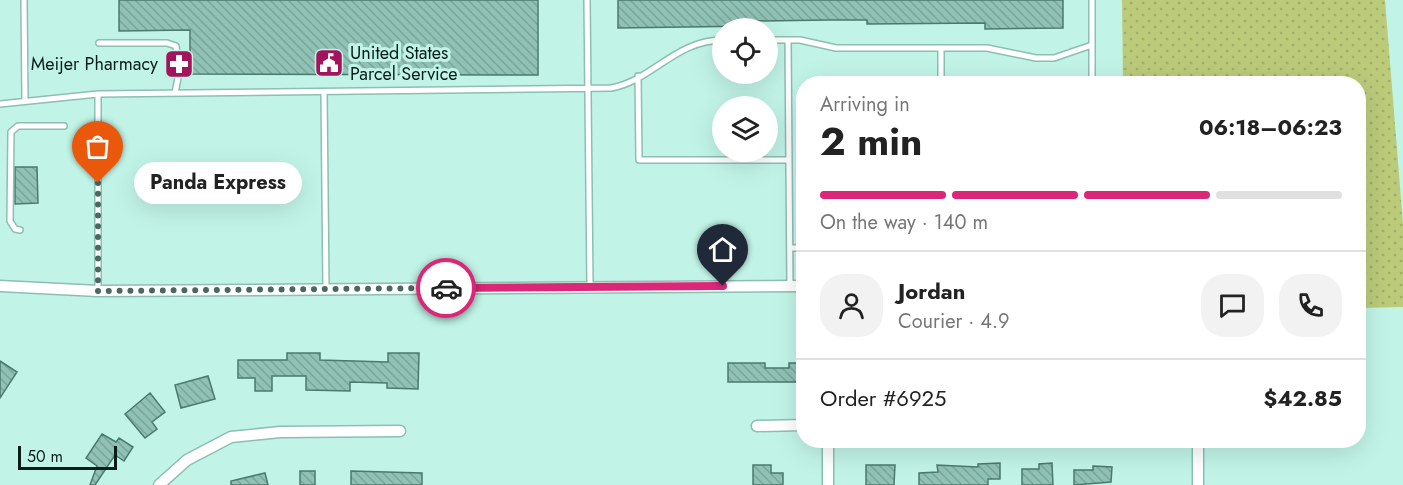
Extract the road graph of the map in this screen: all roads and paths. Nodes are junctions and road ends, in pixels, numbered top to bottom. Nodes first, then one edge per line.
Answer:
1 (24, 0) edge
2 (587, 0) edge
3 (1092, 0) edge
4 (712, 40) edge
5 (778, 40) edge
6 (788, 40) junction
7 (99, 43) dead end
8 (1092, 45) junction
9 (941, 48) junction
10 (638, 76) junction
11 (941, 76) edge
12 (1092, 76) edge
13 (589, 88) junction
14 (324, 92) junction
15 (175, 93) junction
16 (98, 94) junction
17 (25, 101) junction
18 (0, 104) edge
19 (64, 126) dead end
20 (789, 160) junction
21 (20, 230) dead end
22 (790, 248) junction
23 (796, 248) edge
24 (0, 286) edge
25 (790, 286) junction
26 (796, 286) edge
27 (590, 287) junction
28 (326, 289) junction
29 (98, 291) junction
30 (796, 425) edge
31 (757, 426) dead end
32 (400, 431) dead end
33 (828, 448) edge
34 (1198, 448) edge
35 (159, 485) edge
36 (828, 485) edge
37 (1198, 485) edge

1 - 17 lane
2 - 13 lane
3 - 8 lane
4 - 10 lane
5 - 6 lane
6 - 9 lane
6 - 20 lane
7 - 15 lane
8 - 9 lane
8 - 12 lane
9 - 11 lane
10 - 13 lane
10 - 20 lane
13 - 14 lane
13 - 27 lane
14 - 15 lane
14 - 28 lane
15 - 16 lane
16 - 17 lane
16 - 29 lane
17 - 18 lane
19 - 21 lane
20 - 22 lane
22 - 23 lane
22 - 25 lane
24 - 29 street
25 - 26 street
25 - 27 street
27 - 28 street
28 - 29 street
30 - 31 street
32 - 35 street
33 - 36 street
34 - 37 street

